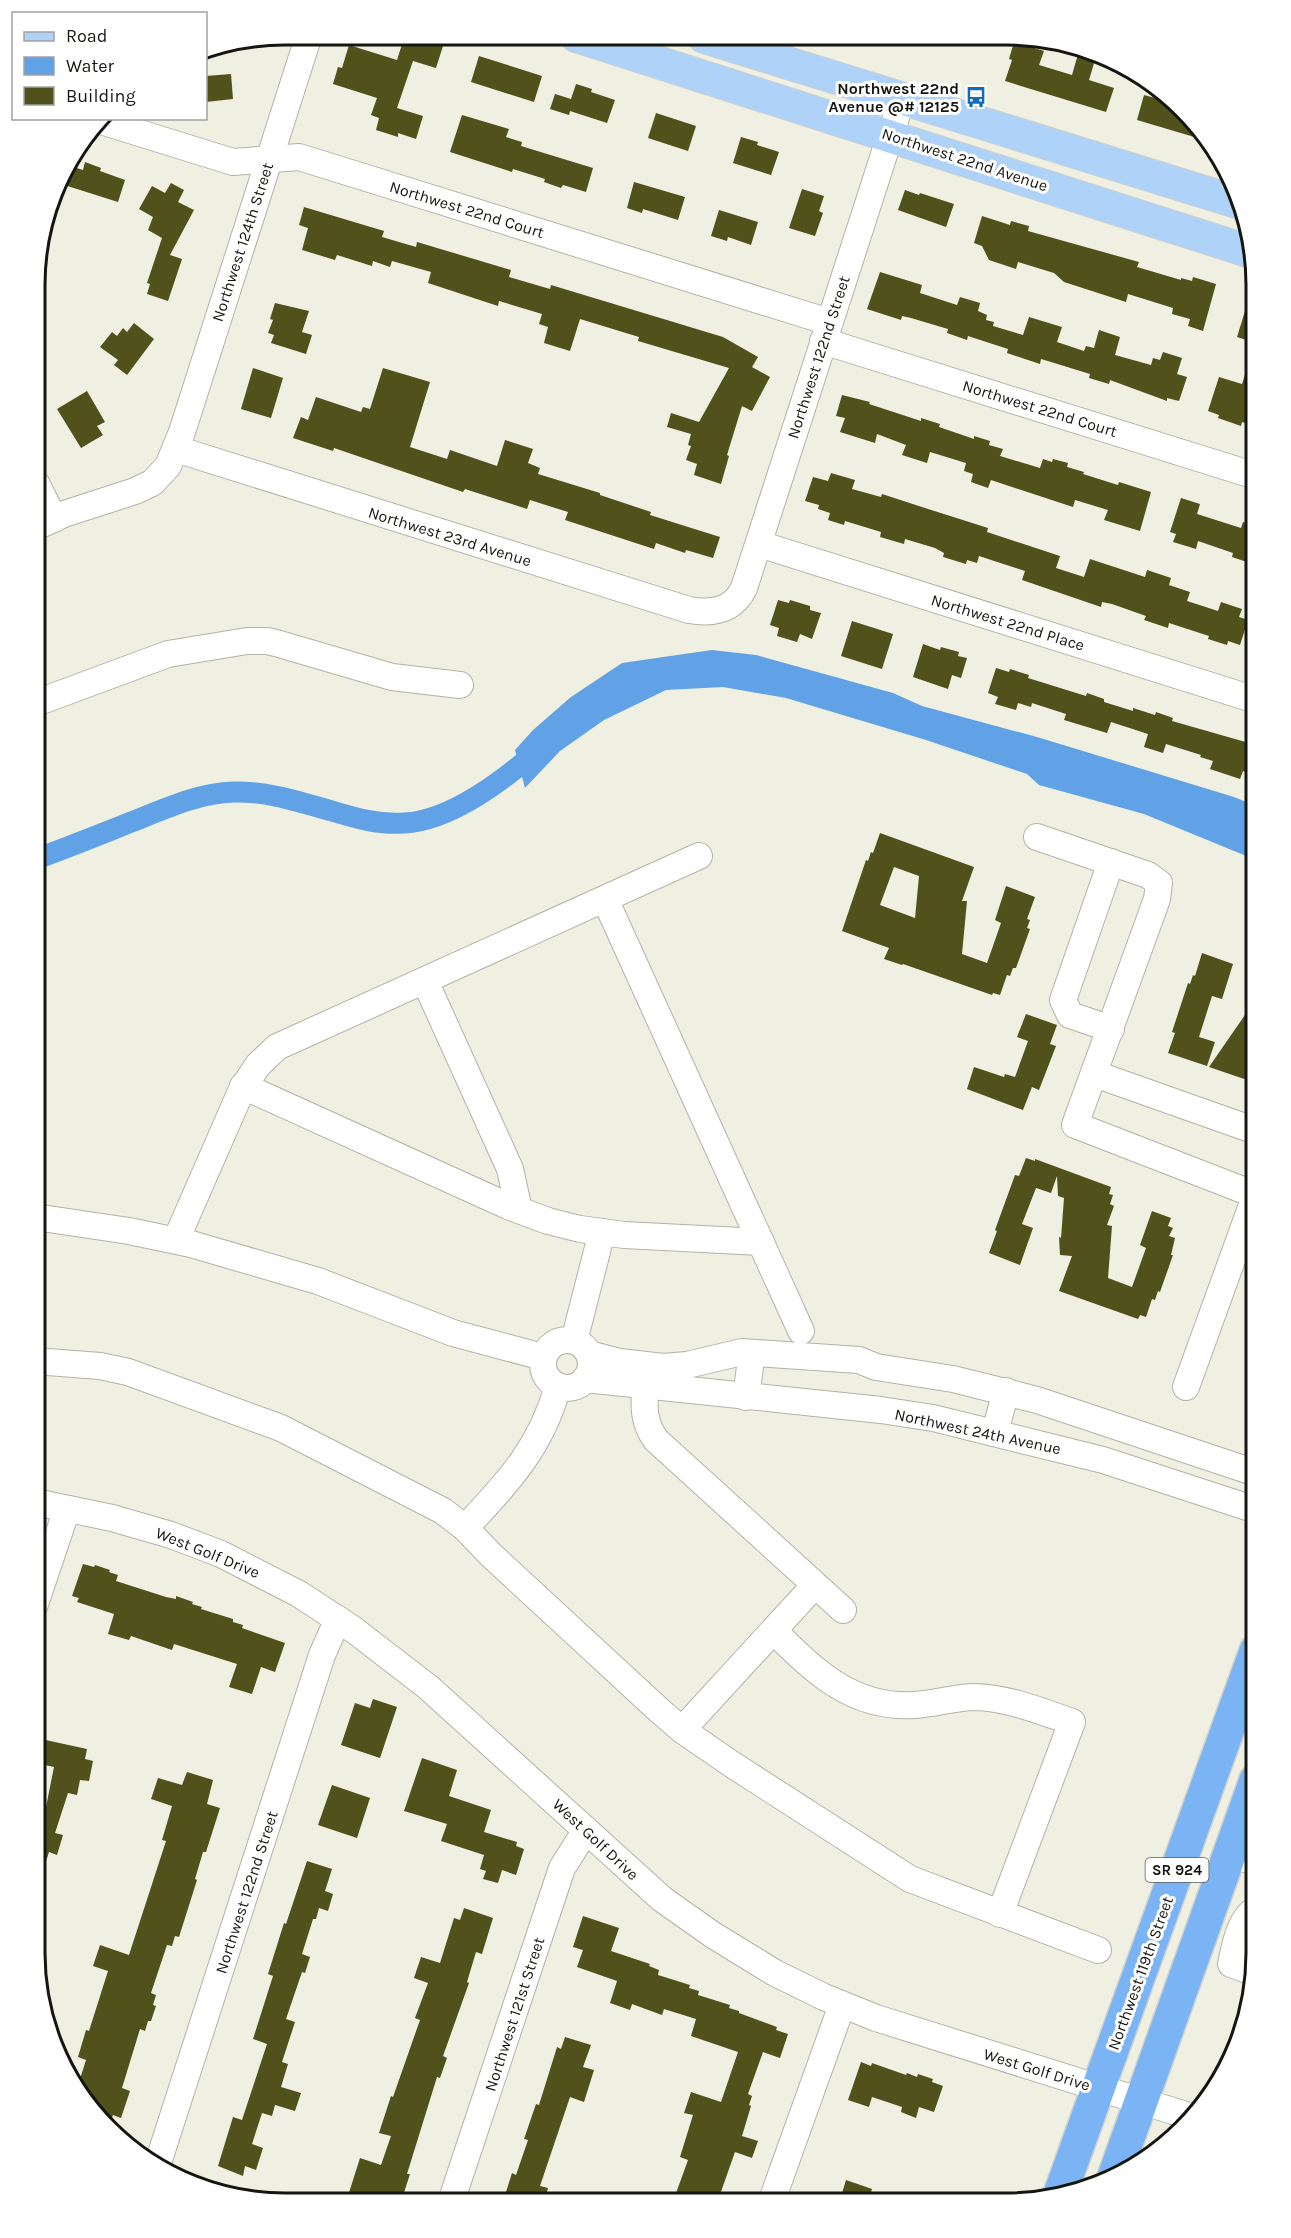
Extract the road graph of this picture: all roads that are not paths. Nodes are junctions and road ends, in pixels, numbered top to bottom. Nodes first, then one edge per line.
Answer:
1 (306, 45) edge
2 (605, 45) edge
3 (730, 45) edge
4 (902, 99) junction
5 (108, 123) edge
6 (890, 135) junction
7 (268, 160) junction
8 (1230, 200) edge
9 (1243, 249) edge
10 (826, 332) junction
11 (176, 449) junction
12 (1246, 473) edge
13 (45, 523) edge
14 (759, 544) junction
15 (725, 608) joint
16 (460, 685) dead end
17 (1246, 697) edge
18 (45, 701) edge
19 (1037, 837) dead end
20 (699, 856) dead end
21 (1111, 862) junction
22 (605, 899) junction
23 (425, 981) junction
24 (1111, 1029) junction
25 (1095, 1074) junction
26 (243, 1086) junction
27 (1246, 1127) edge
28 (1246, 1191) edge
29 (519, 1210) junction
30 (45, 1218) edge
31 (1246, 1222) edge
32 (602, 1232) junction
33 (176, 1240) junction
34 (761, 1242) junction
35 (801, 1331) dead end
36 (582, 1347) junction
37 (543, 1357) junction
38 (45, 1362) edge
39 (704, 1362) junction
40 (750, 1367) junction
41 (876, 1367) junction
42 (585, 1379) junction
43 (558, 1386) junction
44 (645, 1386) junction
45 (1186, 1387) dead end
46 (1006, 1391) junction
47 (746, 1397) junction
48 (995, 1432) junction
49 (1246, 1464) edge
50 (45, 1504) edge
51 (1246, 1507) edge
52 (67, 1509) junction
53 (465, 1528) junction
54 (45, 1574) edge
55 (815, 1585) junction
56 (843, 1610) dead end
57 (338, 1619) junction
58 (774, 1631) junction
59 (1246, 1679) edge
60 (682, 1730) junction
61 (586, 1830) junction
62 (1246, 1840) edge
63 (1243, 1858) edge
64 (1000, 1914) junction
65 (1246, 1917) edge
66 (1098, 1950) dead end
67 (1245, 1969) edge
68 (842, 2005) junction
69 (1099, 2089) junction
70 (1142, 2101) junction
71 (1183, 2114) edge
72 (160, 2158) edge
73 (1119, 2165) edge
74 (1063, 2186) edge
75 (455, 2193) edge
76 (775, 2193) edge

1 - 7 street, Northwest 124th Street
2 - 6 main road, Northwest 22nd Avenue
3 - 4 main road
4 - 6 street, Northwest 122nd Street
4 - 8 main road
5 - 7 street, Northwest 22nd Court
6 - 9 main road, Northwest 22nd Avenue
6 - 10 street, Northwest 122nd Street
7 - 10 street, Northwest 22nd Court
7 - 11 street, Northwest 124th Street
10 - 12 street, Northwest 22nd Court
10 - 14 street, Northwest 122nd Street
11 - 13 street, Northwest 124th Street
11 - 15 street, Northwest 23rd Avenue
14 - 15 street, Northwest 122nd Street
14 - 17 street, Northwest 22nd Place
16 - 18 street
19 - 21 street
20 - 22 street
21 - 24 street
21 - 24 street
22 - 23 street
22 - 34 street
23 - 26 street
23 - 29 street
24 - 25 street
25 - 27 street
25 - 28 street
26 - 29 street
26 - 33 street
29 - 32 street
30 - 33 street
31 - 45 street
32 - 34 street
32 - 36 street
33 - 37 street
34 - 35 street
36 - 37 street
36 - 39 street
36 - 42 street
37 - 43 street
38 - 53 street
39 - 40 street
39 - 41 street
40 - 41 street
40 - 47 street
41 - 46 street
42 - 43 street
42 - 44 street, Northwest 24th Avenue
43 - 53 street
44 - 47 street, Northwest 24th Avenue
44 - 55 street
46 - 48 street
46 - 49 street
47 - 48 street, Northwest 24th Avenue
48 - 51 street, Northwest 24th Avenue
50 - 52 street, West Golf Drive
52 - 54 street
52 - 57 street, West Golf Drive
53 - 60 street
55 - 56 street
55 - 58 street
57 - 61 street, West Golf Drive
57 - 72 street, Northwest 122nd Street
58 - 60 street
58 - 64 street
59 - 69 highway, Northwest 119th Street / SR 924
60 - 64 street
61 - 68 street, West Golf Drive
61 - 75 street, Northwest 121st Street
62 - 63 highway, SR 924
63 - 70 highway, SR 924
64 - 66 street
65 - 67 street
68 - 69 street, West Golf Drive
68 - 76 street
69 - 70 street, West Golf Drive
69 - 74 highway, Northwest 119th Street / SR 924
70 - 71 street, West Golf Drive
70 - 73 highway, SR 924

